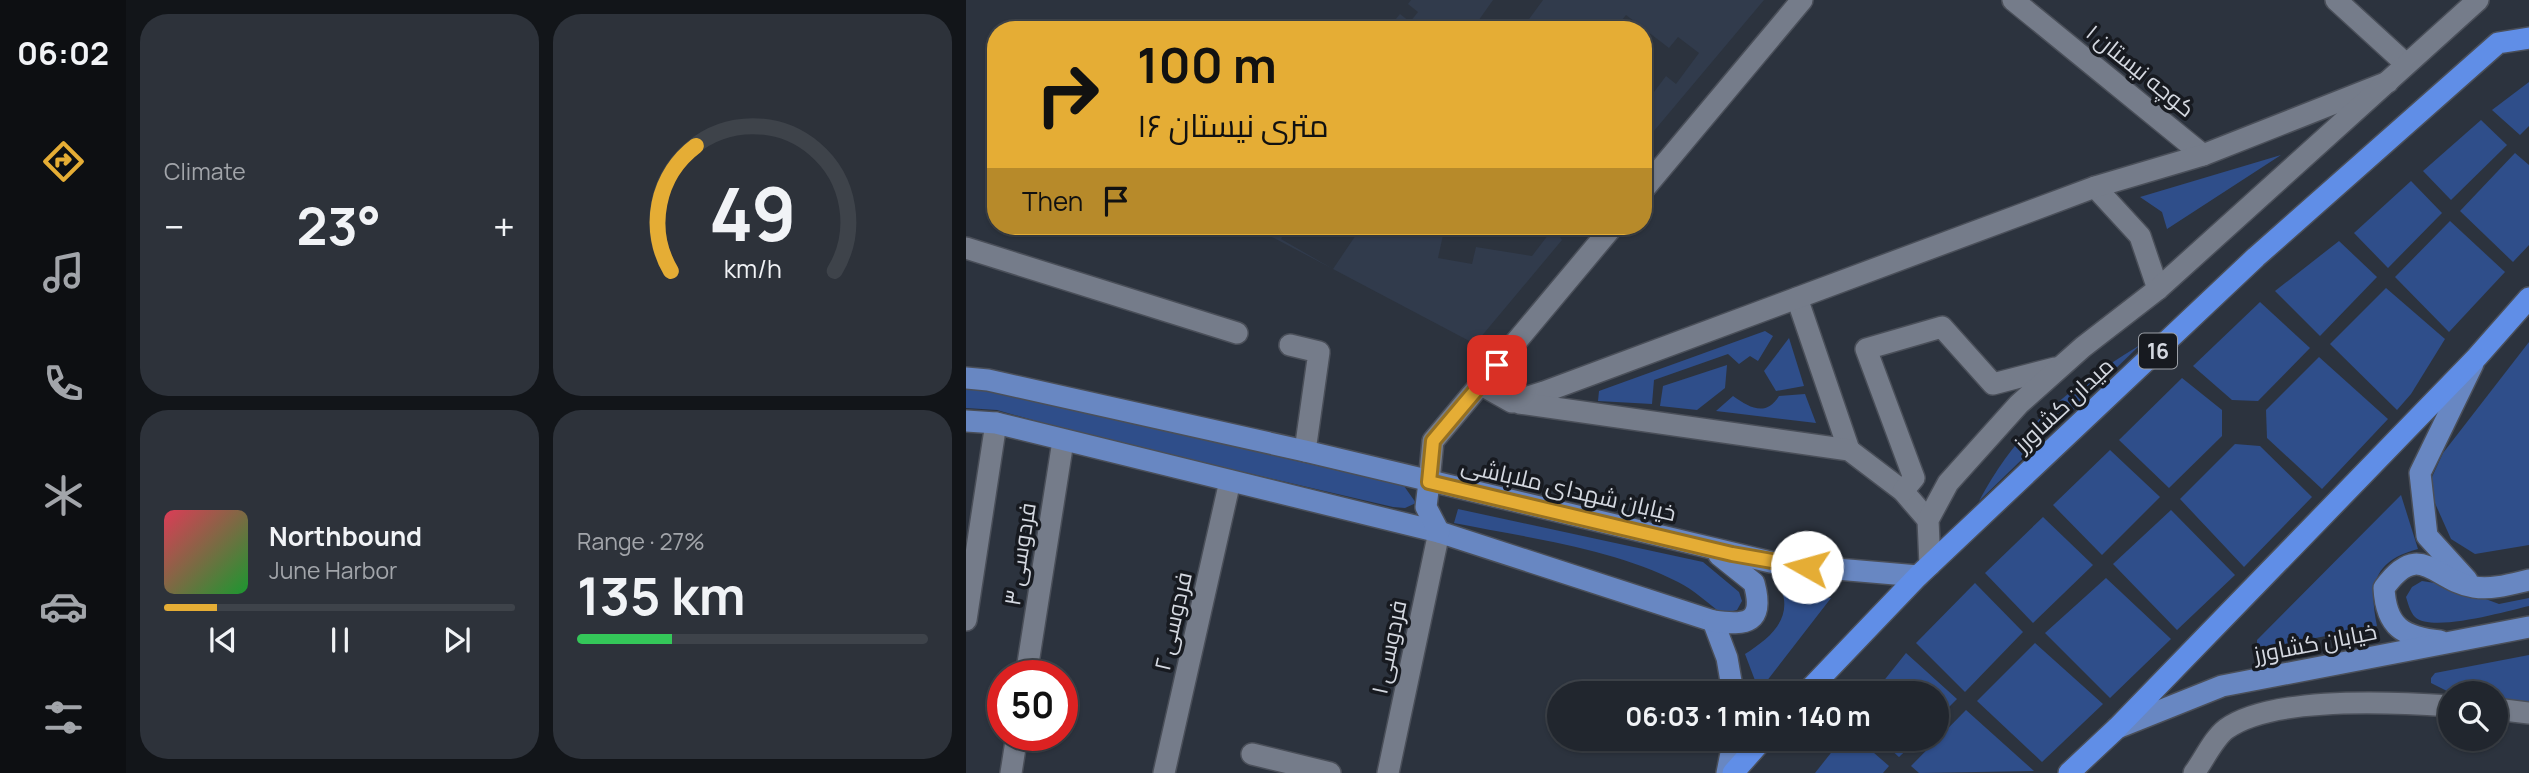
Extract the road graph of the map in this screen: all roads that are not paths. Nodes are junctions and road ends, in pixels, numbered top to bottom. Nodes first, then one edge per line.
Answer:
1 (1802, 0) edge
2 (2013, 0) edge
3 (2336, 0) edge
4 (2478, 0) edge
5 (2529, 23) edge
6 (2529, 38) edge
7 (2498, 43) junction
8 (2406, 64) junction
9 (2388, 82) junction
10 (2203, 155) junction
11 (1652, 179) edge
12 (2095, 187) junction
13 (1605, 235) edge
14 (966, 247) edge
15 (2158, 289) junction
16 (1797, 298) junction
17 (2529, 298) edge
18 (1237, 333) dead end
19 (1290, 345) dead end
20 (2477, 357) junction
21 (2060, 367) junction
22 (966, 378) edge
23 (1480, 384) junction
24 (1512, 402) junction
25 (966, 421) edge
26 (996, 423) junction
27 (1063, 441) junction
28 (1849, 450) junction
29 (1305, 451) junction
30 (1230, 481) junction
31 (1429, 482) junction
32 (1903, 491) junction
33 (1928, 520) junction
34 (1439, 533) junction
35 (1710, 549) junction
36 (971, 551) edge
37 (1924, 571) junction
38 (2529, 580) edge
39 (2473, 587) junction
40 (966, 620) edge
41 (1713, 621) junction
42 (2529, 627) edge
43 (2456, 642) junction
44 (1029, 660) edge
45 (1731, 681) edge
46 (1818, 681) edge
47 (2438, 706) edge
48 (2508, 710) edge
49 (2529, 713) edge
50 (2117, 728) junction
51 (1014, 751) edge
52 (1731, 751) edge
53 (1752, 751) edge
54 (1252, 754) dead end
55 (1011, 773) edge
56 (1164, 773) edge
57 (1330, 773) edge
58 (1388, 773) edge
59 (1727, 773) edge
60 (1733, 773) edge
61 (2069, 773) edge
62 (2194, 773) edge

1 - 11 street
2 - 10 street, کوچه نیستان ۱
3 - 8 street
4 - 8 street
5 - 7 highway, 16
6 - 7 highway
7 - 37 highway, میدان کشاورز / 16
8 - 9 street
9 - 10 street
9 - 15 street
10 - 12 street
12 - 15 street
12 - 16 street
13 - 23 street
14 - 18 street
15 - 21 street
16 - 24 street
16 - 28 street
17 - 20 highway
19 - 29 street
20 - 39 main road
20 - 50 highway
21 - 32 street
21 - 33 street
22 - 29 main road, خیابان شهدای ملاباشی
23 - 24 street
23 - 31 street
24 - 28 street
25 - 26 main road
26 - 27 main road
26 - 36 street
27 - 30 main road
27 - 44 street, فردوسی ۳
28 - 32 street
29 - 31 main road, خیابان شهدای ملاباشی
30 - 34 main road
30 - 56 street, فردوسی ۲
31 - 34 main road
31 - 35 main road, خیابان شهدای ملاباشی
32 - 33 street
33 - 37 street
34 - 41 main road
34 - 58 street, فردوسی ۱
35 - 37 main road, خیابان شهدای ملاباشی
35 - 41 main road
36 - 40 street
37 - 46 highway, میدان کشاورز / 16
38 - 39 main road
39 - 43 main road
41 - 45 main road
42 - 43 main road, خیابان کشاورز
43 - 50 main road, خیابان کشاورز
47 - 62 street
48 - 49 street
50 - 61 highway
51 - 55 street
52 - 59 main road
53 - 60 highway
54 - 57 street

